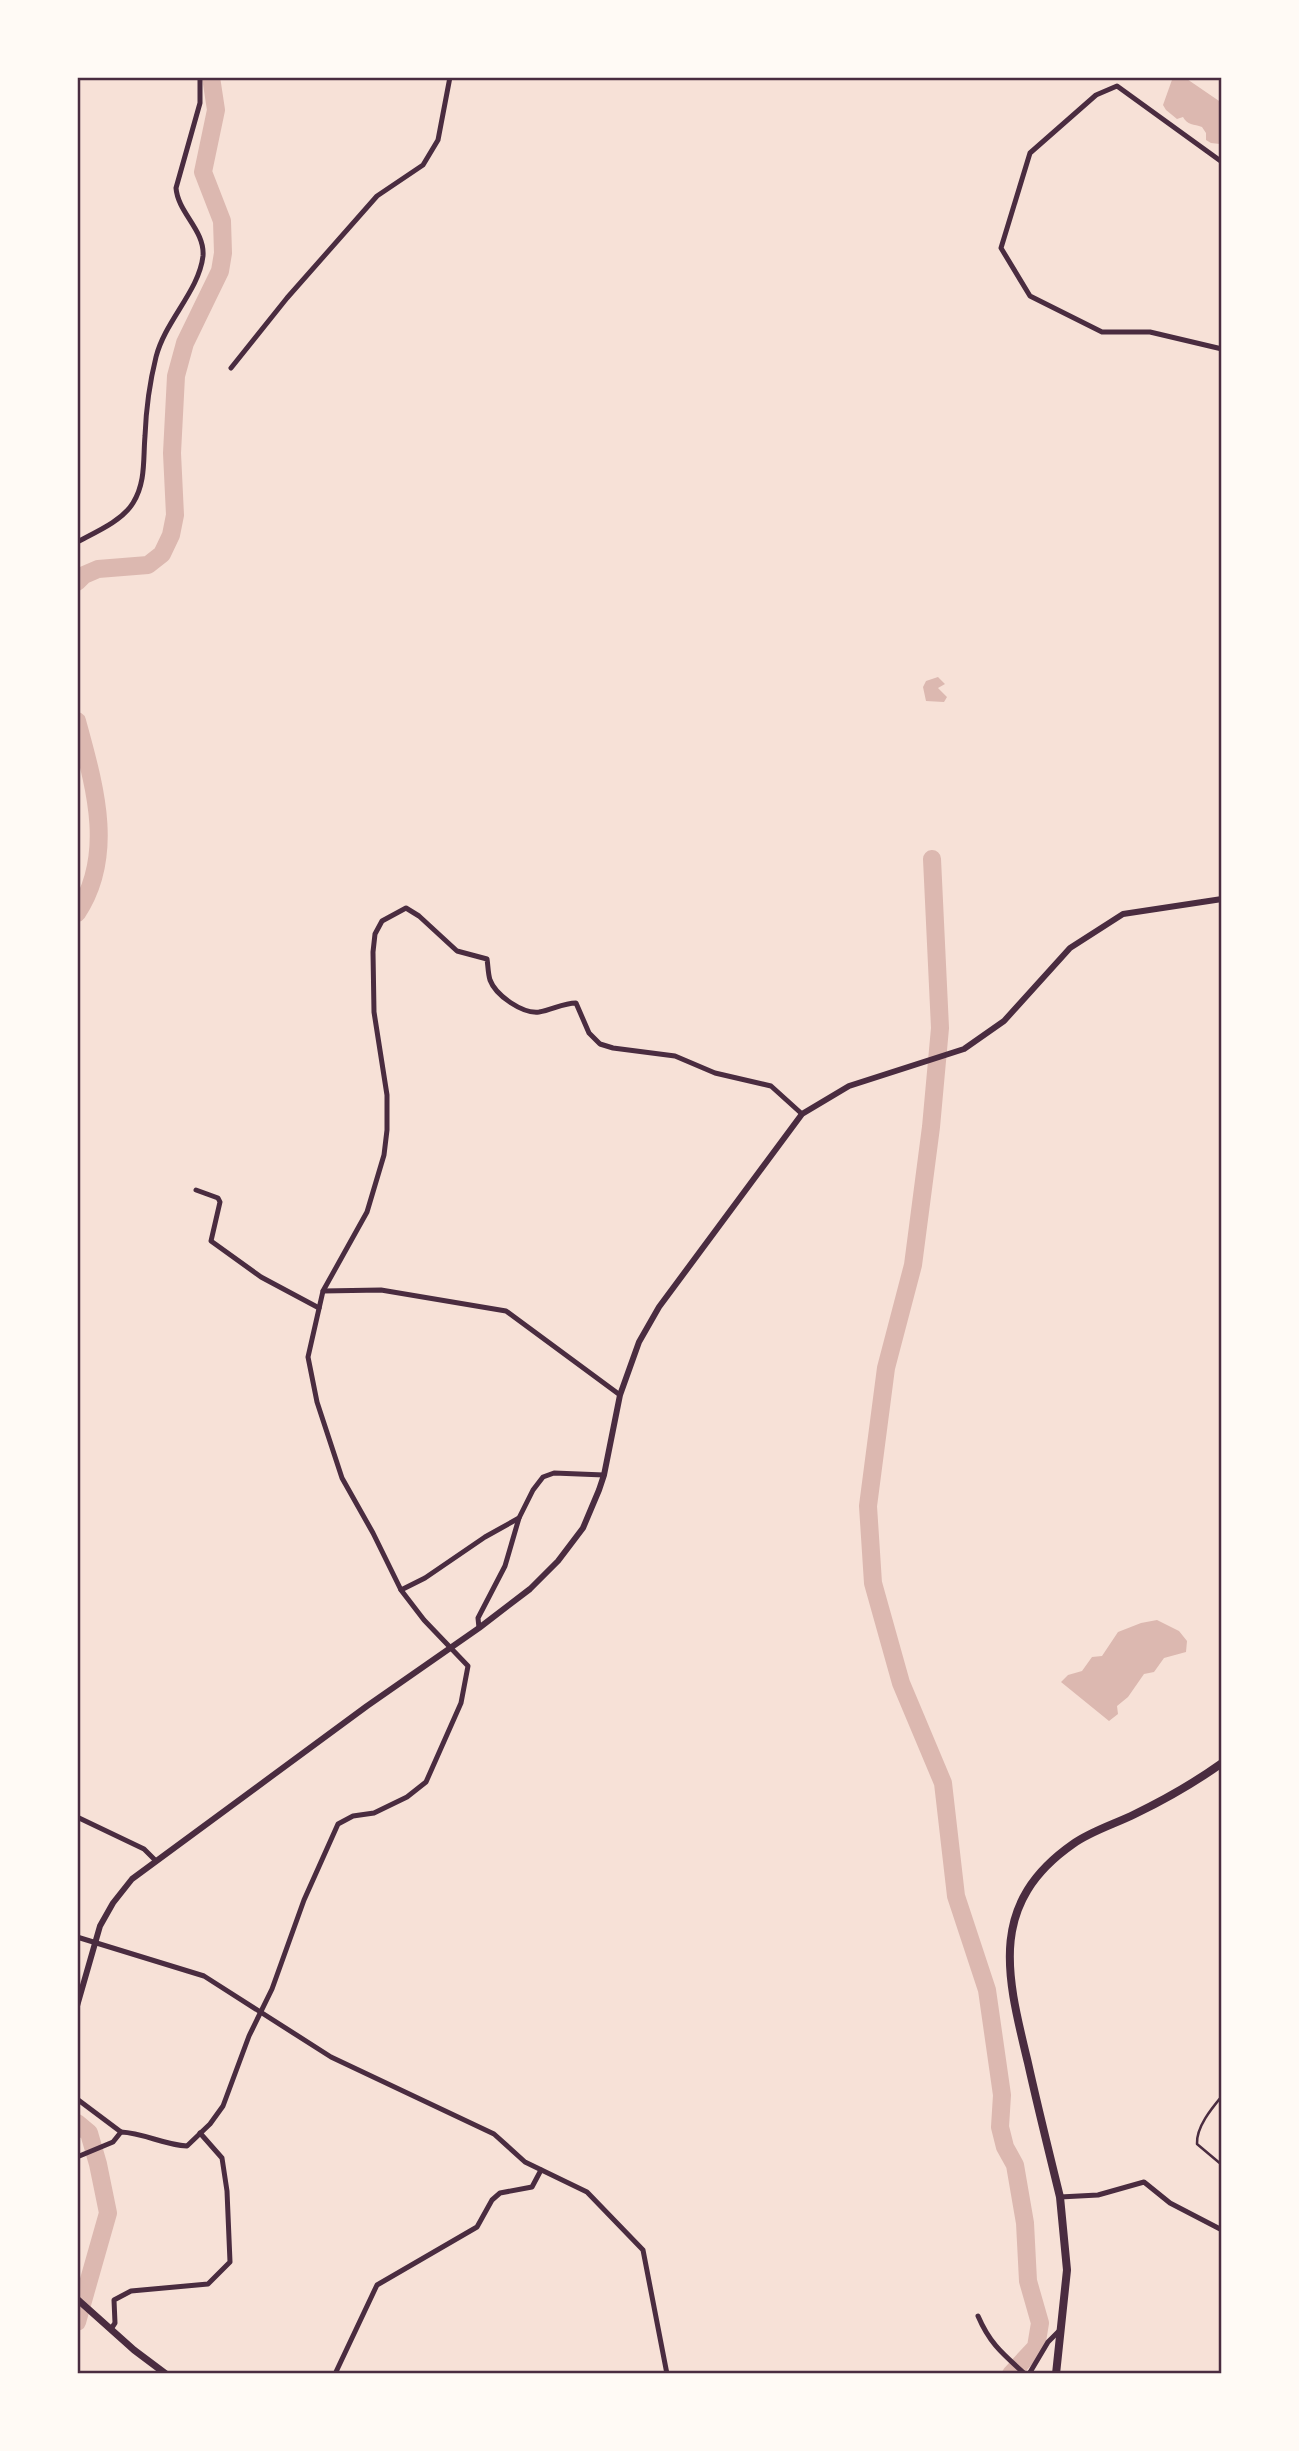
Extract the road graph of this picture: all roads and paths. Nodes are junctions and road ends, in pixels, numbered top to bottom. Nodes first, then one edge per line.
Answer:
1 (200, 77) edge
2 (450, 77) edge
3 (1222, 162) edge
4 (1222, 349) edge
5 (231, 368) dead end
6 (77, 542) edge
7 (1222, 899) edge
8 (802, 1114) junction
9 (196, 1190) dead end
10 (323, 1291) junction
11 (319, 1308) junction
12 (620, 1395) junction
13 (604, 1475) junction
14 (519, 1518) junction
15 (401, 1590) junction
16 (479, 1628) junction
17 (450, 1649) junction
18 (1222, 1763) edge
19 (77, 1818) edge
20 (156, 1861) junction
21 (77, 1937) edge
22 (96, 1942) junction
23 (77, 2006) edge
24 (262, 2012) junction
25 (1222, 2095) edge
26 (77, 2099) edge
27 (121, 2132) junction
28 (200, 2133) junction
29 (77, 2157) edge
30 (1222, 2165) edge
31 (541, 2170) junction
32 (1060, 2197) junction
33 (1222, 2230) edge
34 (77, 2299) edge
35 (978, 2316) dead end
36 (108, 2326) junction
37 (1060, 2330) junction
38 (1025, 2373) edge
39 (166, 2374) edge
40 (335, 2374) edge
41 (667, 2374) edge
42 (1056, 2374) edge

1 - 6 street
2 - 5 street
3 - 4 street
7 - 8 street
8 - 10 street
8 - 12 street
9 - 11 street
10 - 11 street
10 - 12 street
11 - 15 street
12 - 13 street
13 - 14 street
13 - 16 street
14 - 15 street
14 - 16 street
15 - 17 street
16 - 17 street
17 - 20 street
17 - 24 street
18 - 32 main road
19 - 20 street
20 - 22 street
21 - 22 street
22 - 23 street
22 - 24 street
24 - 28 street
24 - 31 street
25 - 30 lane
26 - 27 street
27 - 28 street
27 - 29 street
28 - 36 street
31 - 40 street
31 - 41 street
32 - 33 street
32 - 37 main road
34 - 36 main road
35 - 38 street
36 - 39 main road
37 - 38 street
37 - 42 main road

